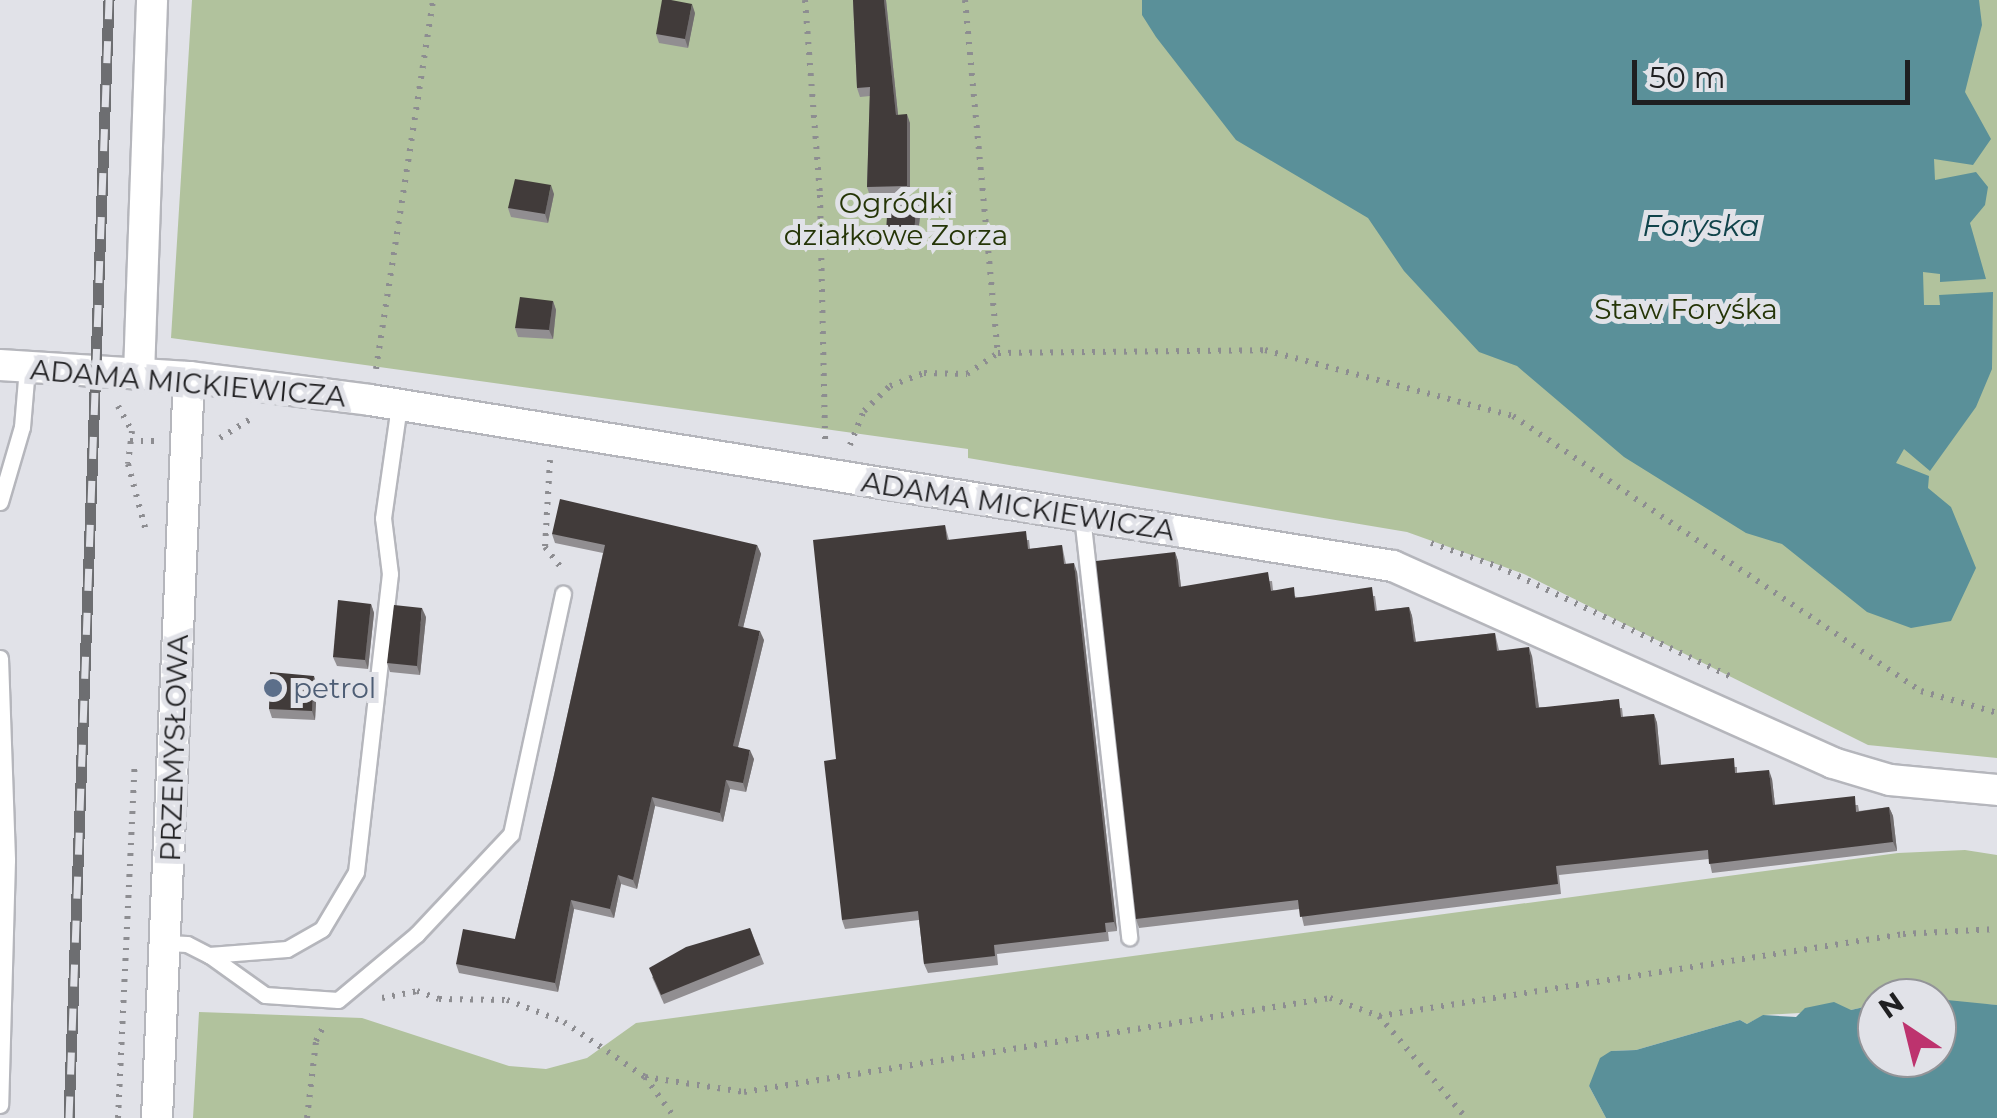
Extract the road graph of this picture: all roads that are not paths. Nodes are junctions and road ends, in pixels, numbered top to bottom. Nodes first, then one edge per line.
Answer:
1 (152, 0) edge
2 (14, 367) edge
3 (138, 374) junction
4 (189, 377) junction
5 (385, 402) junction
6 (0, 502) edge
7 (1082, 516) junction
8 (563, 594) dead end
9 (0, 658) edge
10 (1997, 790) edge
11 (3, 803) edge
12 (1129, 938) dead end
13 (166, 944) junction
14 (209, 955) junction
15 (0, 1105) edge
16 (157, 1118) edge

1 - 3 street
2 - 3 street, ADAMA MICKIEWICZA
2 - 6 lane
3 - 4 street, ADAMA MICKIEWICZA
4 - 5 street, ADAMA MICKIEWICZA
4 - 13 street, PRZEMYSŁOWA
5 - 7 street, ADAMA MICKIEWICZA
5 - 14 lane
7 - 10 street, ADAMA MICKIEWICZA
7 - 12 lane
8 - 14 lane
9 - 11 lane
11 - 15 lane
13 - 14 lane
13 - 16 street, PRZEMYSŁOWA

